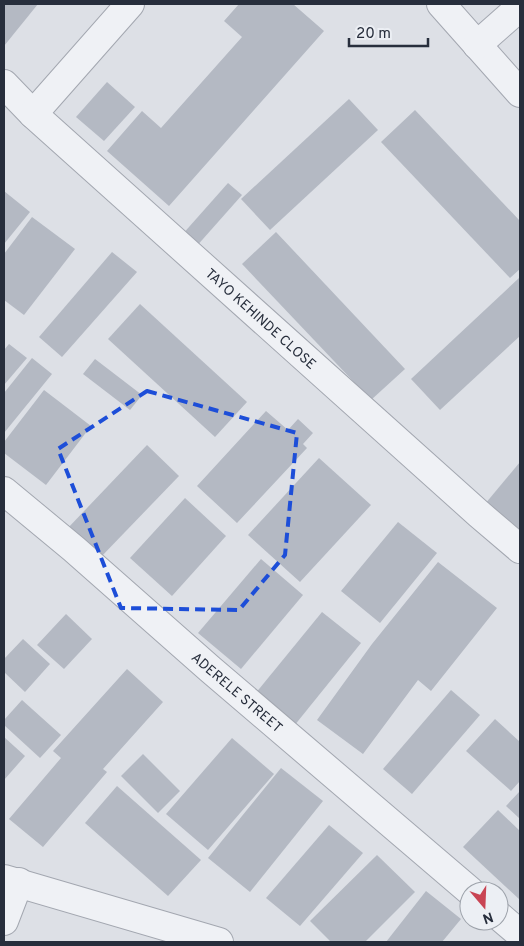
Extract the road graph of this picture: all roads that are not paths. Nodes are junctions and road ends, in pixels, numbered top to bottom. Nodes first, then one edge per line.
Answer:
1 (130, 4) edge
2 (441, 4) edge
3 (520, 7) edge
4 (477, 45) junction
5 (4, 84) edge
6 (520, 93) edge
7 (33, 114) junction
8 (4, 491) edge
9 (520, 549) edge
10 (11, 881) edge
11 (459, 882) edge
12 (4, 921) edge
13 (509, 925) edge
14 (520, 934) edge
15 (219, 942) edge

1 - 7 street
2 - 4 street
3 - 4 street
4 - 6 street
5 - 7 street, TAYO KEHINDE CLOSE
7 - 9 street, TAYO KEHINDE CLOSE
8 - 11 street, ADERELE STREET
10 - 12 street
10 - 15 street
13 - 14 street

